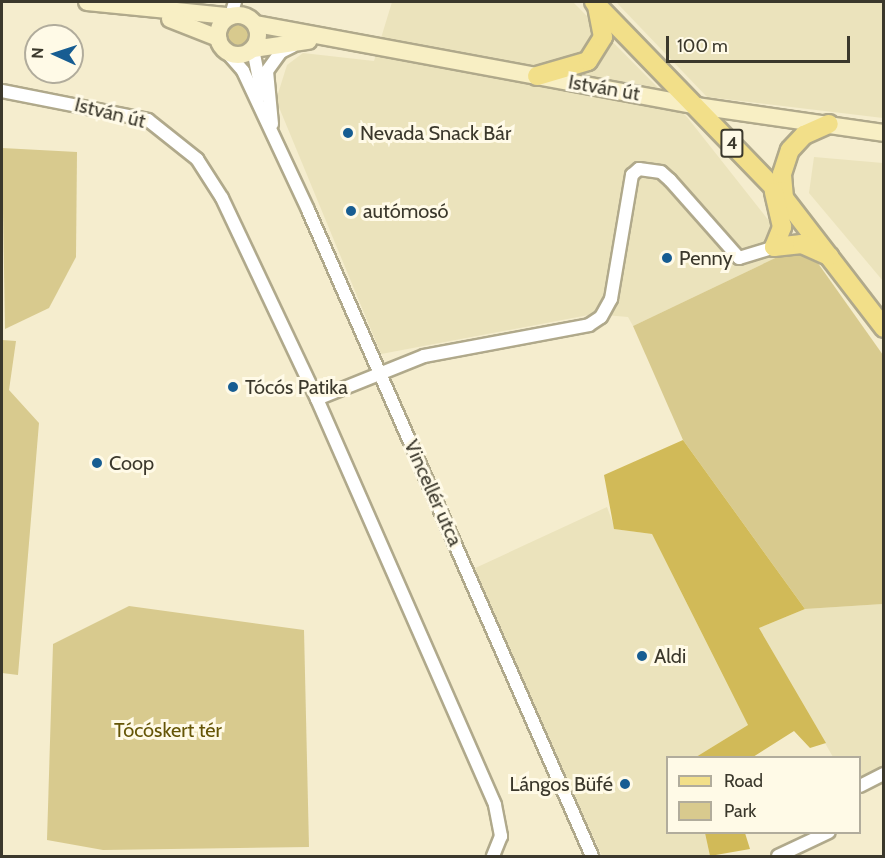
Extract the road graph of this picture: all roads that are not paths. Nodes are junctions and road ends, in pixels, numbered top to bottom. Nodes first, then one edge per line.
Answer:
1 (87, 2) edge
2 (594, 2) edge
3 (150, 11) junction
4 (232, 11) edge
5 (256, 24) junction
6 (326, 39) junction
7 (221, 44) junction
8 (253, 49) junction
9 (537, 76) junction
10 (2, 91) edge
11 (697, 106) junction
12 (829, 124) junction
13 (273, 131) junction
14 (884, 133) edge
15 (767, 180) junction
16 (784, 198) junction
17 (774, 247) junction
18 (836, 261) junction
19 (884, 328) edge
20 (380, 372) junction
21 (317, 399) junction
22 (884, 774) edge
23 (861, 786) edge
24 (826, 834) edge
25 (493, 856) edge
26 (592, 856) edge
27 (778, 856) edge

1 - 3 street
2 - 9 main road
2 - 11 main road, 4
3 - 4 street
3 - 7 street
4 - 5 street
4 - 7 street
5 - 6 street, István út
5 - 8 street
6 - 8 street, István út
6 - 9 street, István út
6 - 13 street
7 - 8 street
7 - 13 street, Vincellér utca
8 - 13 street, Vincellér utca
9 - 11 street, István út
10 - 21 street, István út
11 - 12 street, István út
11 - 15 main road, 4
12 - 14 street, István út
12 - 16 main road
13 - 20 street, Vincellér utca
15 - 16 main road, 4
15 - 17 main road
16 - 18 main road, 4
17 - 18 main road
17 - 20 street
18 - 19 main road, 4
20 - 21 street
20 - 26 street, Vincellér utca
21 - 25 street
22 - 23 street
24 - 27 street

